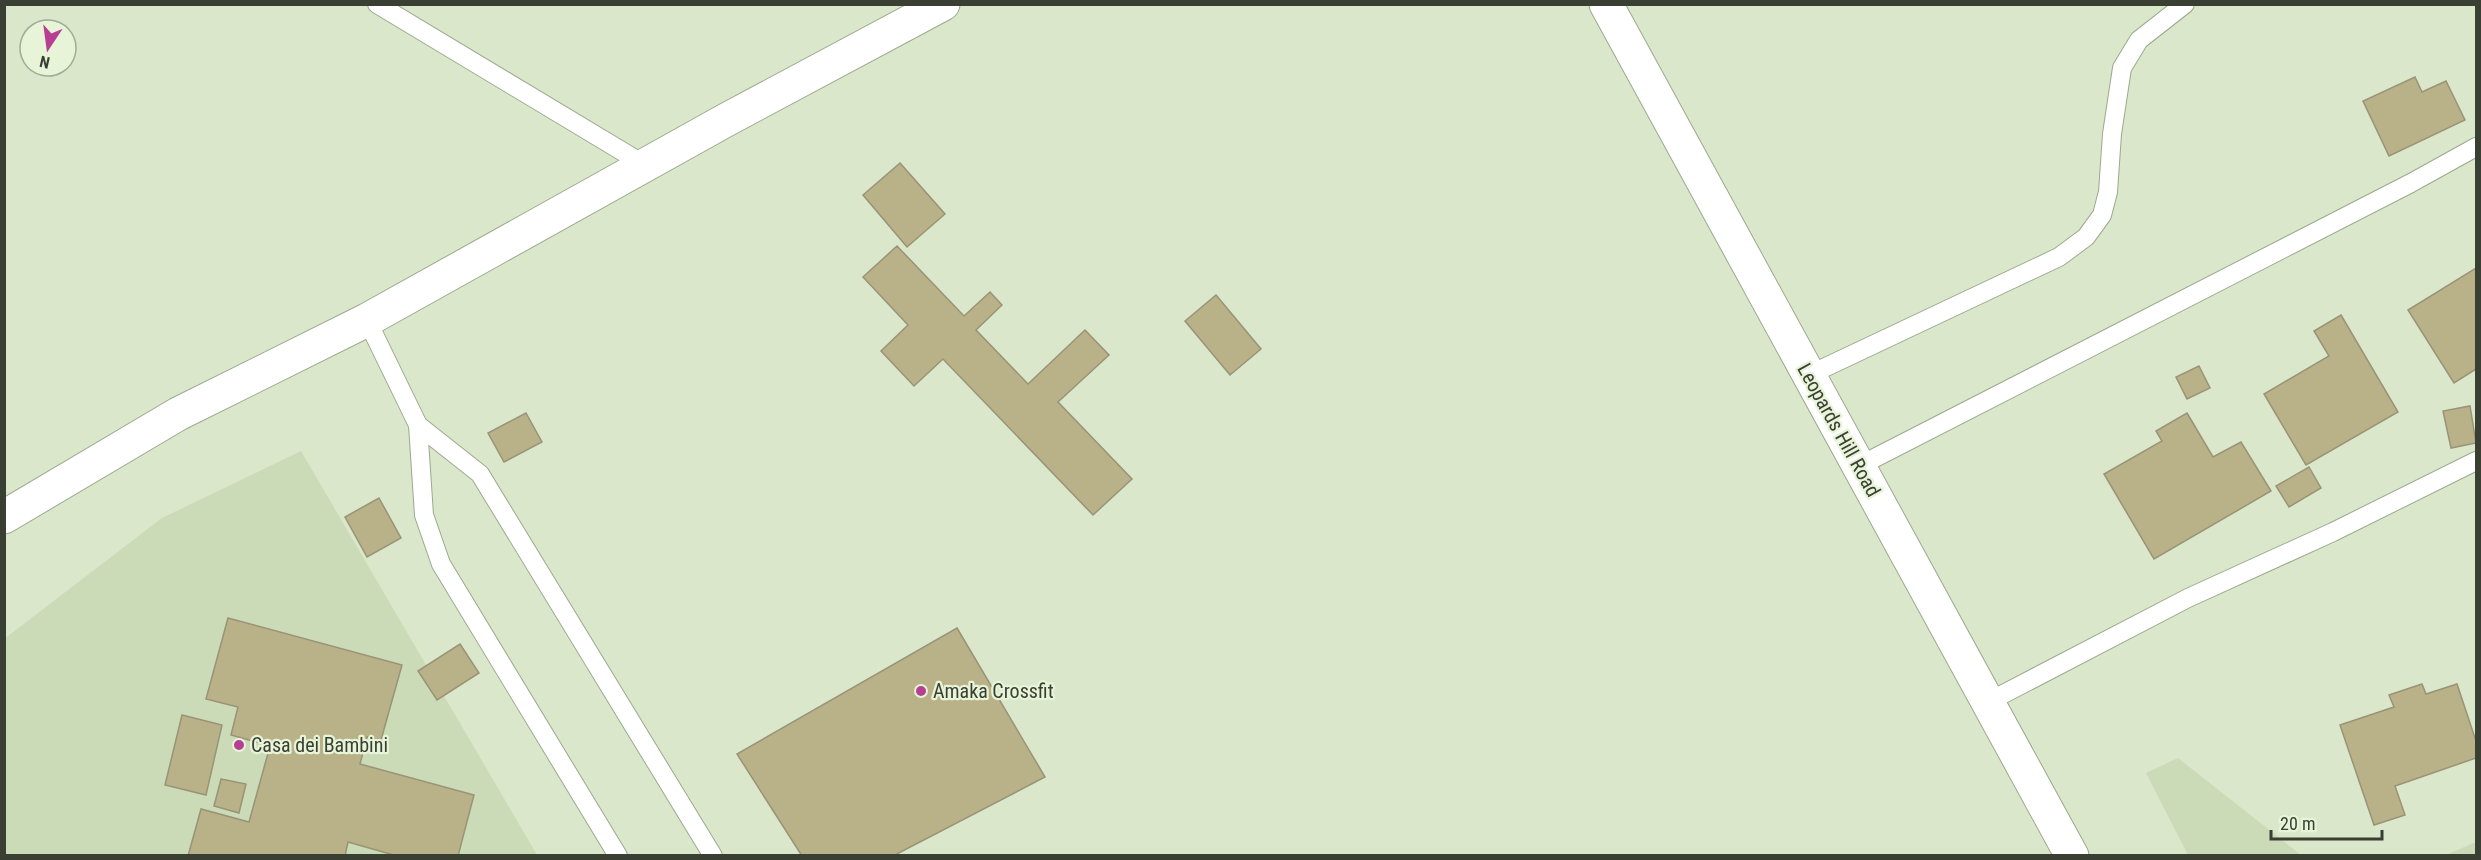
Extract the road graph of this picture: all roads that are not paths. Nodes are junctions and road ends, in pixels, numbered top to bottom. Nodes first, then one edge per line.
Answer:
1 (377, 4) edge
2 (943, 4) edge
3 (1606, 4) edge
4 (2185, 4) edge
5 (2476, 147) edge
6 (645, 165) junction
7 (368, 320) junction
8 (1809, 375) junction
9 (418, 425) junction
10 (2476, 461) edge
11 (1858, 466) junction
12 (4, 517) edge
13 (1988, 702) junction
14 (618, 855) edge
15 (713, 855) edge
16 (2072, 855) edge

1 - 6 lane
2 - 6 street
3 - 8 street, Leopards Hill Road
4 - 8 lane
5 - 11 lane
6 - 7 street
7 - 9 lane
7 - 12 street
8 - 11 street, Leopards Hill Road
9 - 14 lane
9 - 15 lane
10 - 13 lane
11 - 13 street, Leopards Hill Road
13 - 16 street, Leopards Hill Road

